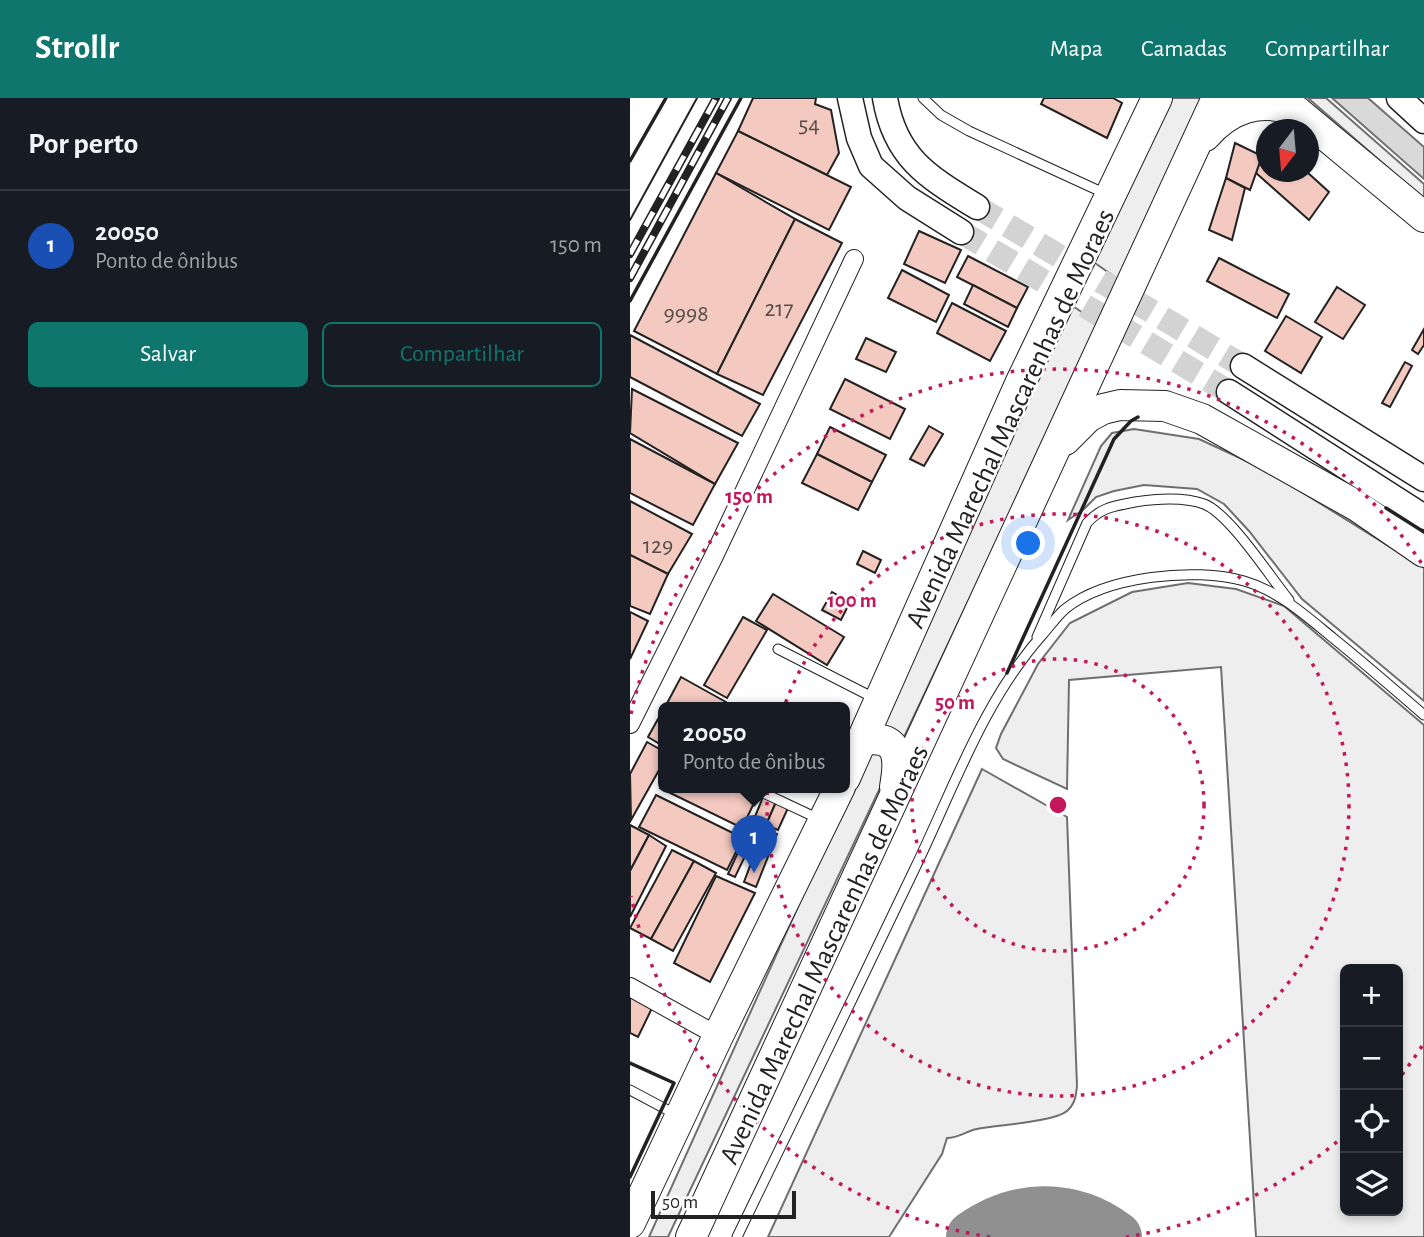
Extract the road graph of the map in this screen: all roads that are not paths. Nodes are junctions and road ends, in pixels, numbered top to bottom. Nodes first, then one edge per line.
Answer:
1 (850, 98) edge
2 (885, 98) edge
3 (923, 98) edge
4 (1157, 98) edge
5 (1217, 98) edge
6 (1399, 98) edge
7 (1424, 121) edge
8 (1193, 149) junction
9 (1110, 196) junction
10 (977, 207) tunnel mouth
11 (1424, 217) edge
12 (961, 232) tunnel mouth
13 (854, 259) dead end
14 (1243, 366) tunnel mouth
15 (1229, 392) tunnel mouth
16 (1053, 453) junction
17 (1424, 479) edge
18 (1424, 517) edge
19 (1424, 552) edge
20 (1291, 603) junction
21 (1033, 645) junction
22 (778, 649) dead end
23 (881, 702) junction
24 (1424, 715) edge
25 (630, 724) edge
26 (864, 740) junction
27 (850, 765) edge
28 (764, 793) edge
29 (837, 793) edge
30 (891, 808) junction
31 (824, 821) junction
32 (630, 987) edge
33 (718, 1036) junction
34 (630, 1090) edge
35 (680, 1116) junction
36 (630, 1223) edge
37 (691, 1237) edge
38 (737, 1237) edge

1 - 12 main road
2 - 10 main road
3 - 9 lane
4 - 9 highway, Avenida Marechal Mascarenhas de Moraes
5 - 8 highway, Avenida Marechal Mascarenhas de Moraes
6 - 7 main road
8 - 11 highway
8 - 16 highway, Avenida Marechal Mascarenhas de Moraes
9 - 23 highway, Avenida Marechal Mascarenhas de Moraes
13 - 25 street
14 - 17 main road
15 - 18 main road
16 - 19 highway
16 - 30 highway, Avenida Marechal Mascarenhas de Moraes
20 - 21 lane
20 - 21 lane
20 - 24 lane
21 - 38 lane
22 - 23 lane
23 - 26 highway, Avenida Marechal Mascarenhas de Moraes
26 - 27 highway, Avenida Marechal Mascarenhas de Moraes
26 - 30 highway
28 - 31 lane
29 - 31 highway, Avenida Marechal Mascarenhas de Moraes
30 - 37 highway, Avenida Marechal Mascarenhas de Moraes
31 - 33 highway, Avenida Marechal Mascarenhas de Moraes
32 - 33 street
33 - 35 highway, Avenida Marechal Mascarenhas de Moraes
34 - 35 lane
35 - 36 highway, Avenida Marechal Mascarenhas de Moraes

